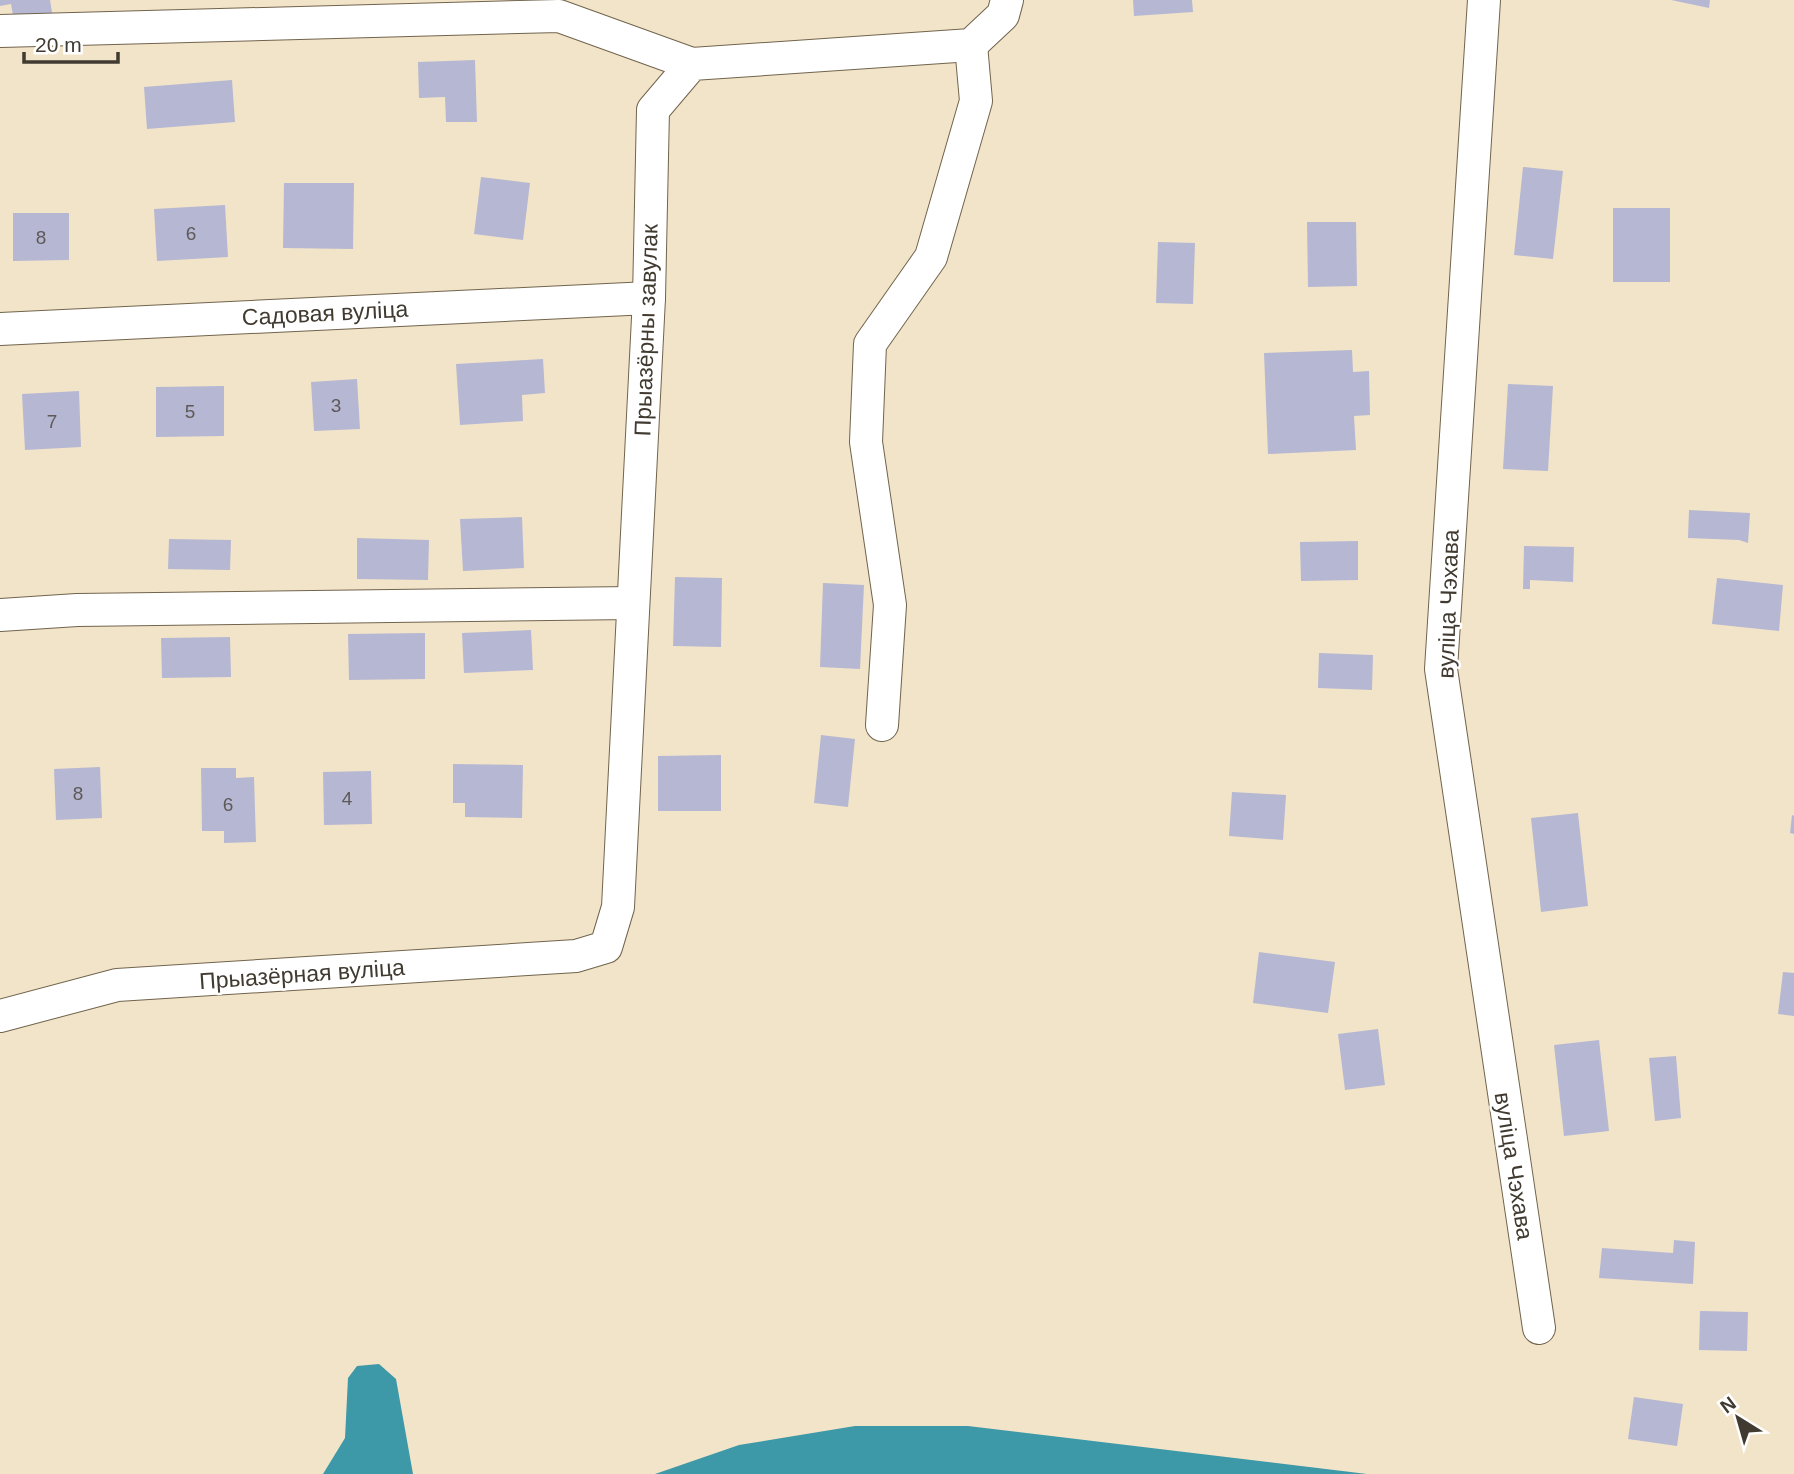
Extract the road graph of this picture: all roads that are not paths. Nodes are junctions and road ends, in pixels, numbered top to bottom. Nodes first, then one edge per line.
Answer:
1 (1007, 0) edge
2 (1484, 0) edge
3 (0, 31) edge
4 (971, 45) junction
5 (692, 64) junction
6 (649, 298) junction
7 (0, 329) edge
8 (632, 603) junction
9 (0, 615) edge
10 (882, 725) dead end
11 (606, 947) joint
12 (0, 1016) edge
13 (1539, 1328) dead end

1 - 4 street
2 - 13 street, вуліца Чэхава
3 - 5 street
4 - 5 street
4 - 10 street
5 - 6 street, Прыазёрны завулак
6 - 7 street, Садовая вуліца
6 - 8 street, Прыазёрны завулак
8 - 9 street
8 - 11 street, Прыазёрны завулак
11 - 12 street, Прыазёрная вуліца

